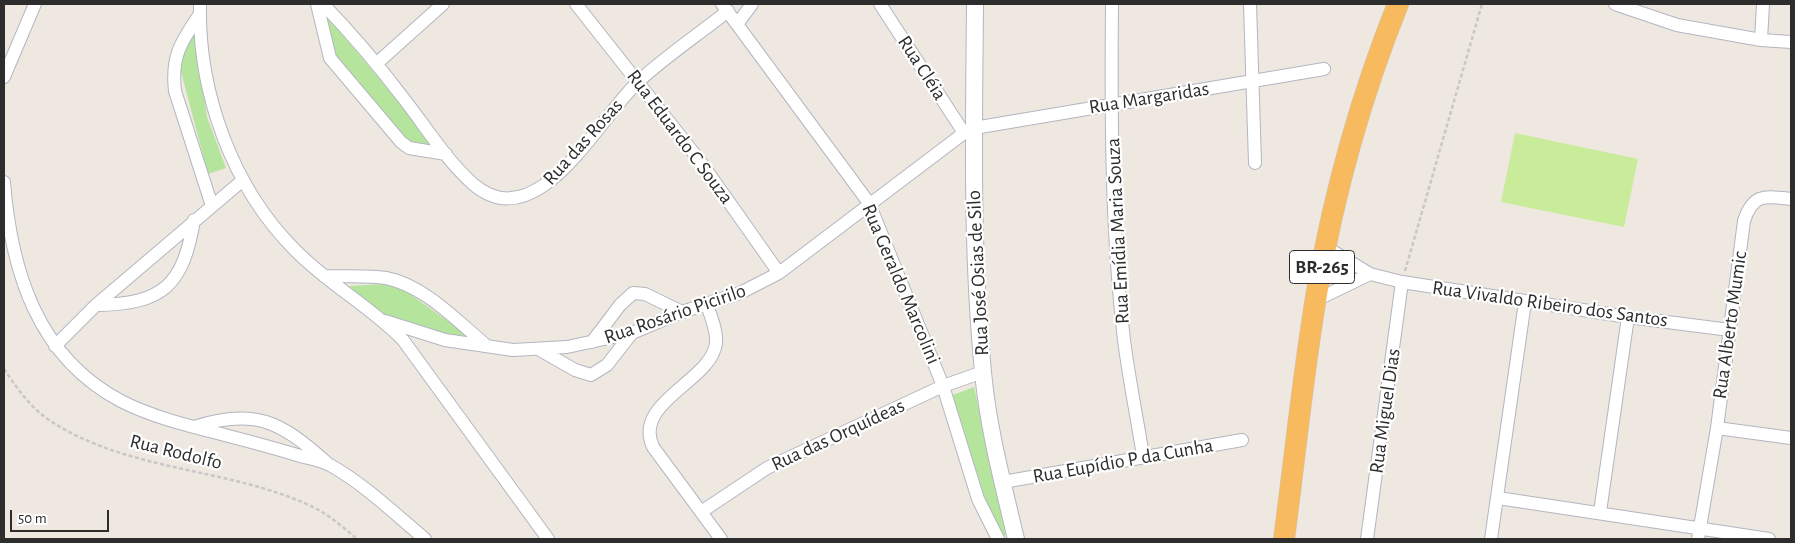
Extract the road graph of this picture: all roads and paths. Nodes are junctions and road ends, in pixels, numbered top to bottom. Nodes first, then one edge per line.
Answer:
1 (35, 4) edge
2 (317, 4) edge
3 (324, 4) edge
4 (443, 4) edge
5 (576, 4) edge
6 (752, 4) edge
7 (880, 4) edge
8 (974, 4) edge
9 (1112, 4) edge
10 (1250, 4) edge
11 (1398, 4) edge
12 (1482, 4) edge
13 (1614, 4) edge
14 (1763, 4) edge
15 (725, 8) edge
16 (200, 9) edge
17 (738, 23) junction
18 (1761, 40) junction
19 (1791, 42) edge
20 (376, 64) junction
21 (1324, 69) dead end
22 (4, 77) edge
23 (638, 81) junction
24 (1251, 81) junction
25 (1111, 104) junction
26 (969, 130) junction
27 (446, 154) junction
28 (1255, 163) dead end
29 (243, 180) junction
30 (4, 182) edge
31 (1791, 199) edge
32 (869, 203) junction
33 (212, 206) junction
34 (194, 220) junction
35 (1326, 247) junction
36 (782, 271) junction
37 (1370, 274) junction
38 (324, 276) junction
39 (1402, 282) junction
40 (1316, 300) junction
41 (1525, 302) junction
42 (96, 305) junction
43 (707, 306) junction
44 (682, 312) junction
45 (1628, 317) junction
46 (385, 321) junction
47 (1730, 330) junction
48 (632, 333) junction
49 (592, 342) junction
50 (55, 346) junction
51 (489, 348) junction
52 (540, 350) junction
53 (4, 368) edge
54 (983, 372) junction
55 (943, 386) junction
56 (194, 427) junction
57 (1717, 428) junction
58 (1791, 438) edge
59 (1242, 440) dead end
60 (1143, 456) junction
61 (328, 464) junction
62 (1003, 482) junction
63 (1498, 498) junction
64 (701, 512) junction
65 (1600, 512) junction
66 (1699, 534) edge
67 (357, 539) edge
68 (425, 539) edge
69 (548, 539) edge
70 (721, 539) edge
71 (998, 539) edge
72 (1016, 539) edge
73 (1284, 539) edge
74 (1368, 539) edge
75 (1491, 539) edge
76 (1769, 539) edge

1 - 22 street
2 - 27 street
3 - 20 street, Rua das Rosas
4 - 20 street
5 - 23 street, Rua Eduardo C Souza
6 - 17 street
7 - 26 street, Rua Cléia
8 - 26 street, Rua José Osias de Silo
9 - 25 street, Rua Emídia Maria Souza
10 - 24 street
11 - 35 highway, BR-265
12 - 39 path
13 - 18 street
14 - 18 street
15 - 17 street, Rua Geraldo Marcolini
15 - 23 street, Rua das Rosas
16 - 29 street
16 - 33 street
17 - 32 street, Rua Geraldo Marcolini
18 - 19 street
20 - 27 street, Rua das Rosas
21 - 24 street, Rua Margaridas
23 - 27 street, Rua das Rosas
23 - 36 street, Rua Eduardo C Souza
24 - 25 street, Rua Margaridas
24 - 28 street
25 - 26 street, Rua Margaridas
25 - 60 street, Rua Emídia Maria Souza
26 - 32 street, Rua Rosário Picirilo
26 - 54 street, Rua José Osias de Silo
29 - 33 street
29 - 38 street
30 - 50 street
31 - 47 street, Rua Alberto Mumic
32 - 36 street, Rua Rosário Picirilo
32 - 55 street, Rua Geraldo Marcolini
33 - 34 street
34 - 42 street
34 - 42 street
35 - 37 street, Rua Vivaldo Ribeiro dos Santos
35 - 40 highway, BR-265
36 - 43 street, Rua Rosário Picirilo
37 - 39 street, Rua Vivaldo Ribeiro dos Santos
37 - 40 street
38 - 46 street
38 - 51 street
39 - 41 street, Rua Vivaldo Ribeiro dos Santos
39 - 74 street, Rua Miguel Dias
40 - 73 highway, BR-265
41 - 45 street, Rua Vivaldo Ribeiro dos Santos
41 - 63 street
42 - 50 street
43 - 44 street, Rua Rosário Picirilo
43 - 64 street
44 - 48 street, Rua Rosário Picirilo
44 - 49 street
45 - 47 street, Rua Vivaldo Ribeiro dos Santos
45 - 65 street
46 - 51 street, Rua Rosário Picirilo
46 - 69 street
47 - 57 street, Rua Alberto Mumic
48 - 49 street, Rua Rosário Picirilo
48 - 52 street
49 - 52 street, Rua Rosário Picirilo
50 - 56 street
51 - 52 street, Rua Rosário Picirilo
53 - 67 path, Rua Rodolfo
54 - 55 street, Rua das Orquídeas
54 - 62 street, Rua José Osias de Silo
55 - 64 street, Rua das Orquídeas
55 - 71 street, Rua Geraldo Marcolini
56 - 61 street
56 - 61 street
57 - 58 street, Rua Alberto Mumic
57 - 66 street, Rua Alberto Mumic
59 - 60 street, Rua Eupídio P da Cunha
60 - 62 street, Rua Eupídio P da Cunha
61 - 68 street
62 - 72 street, Rua José Osias de Silo
63 - 65 street
63 - 75 street
64 - 70 street
65 - 66 street
66 - 76 street

